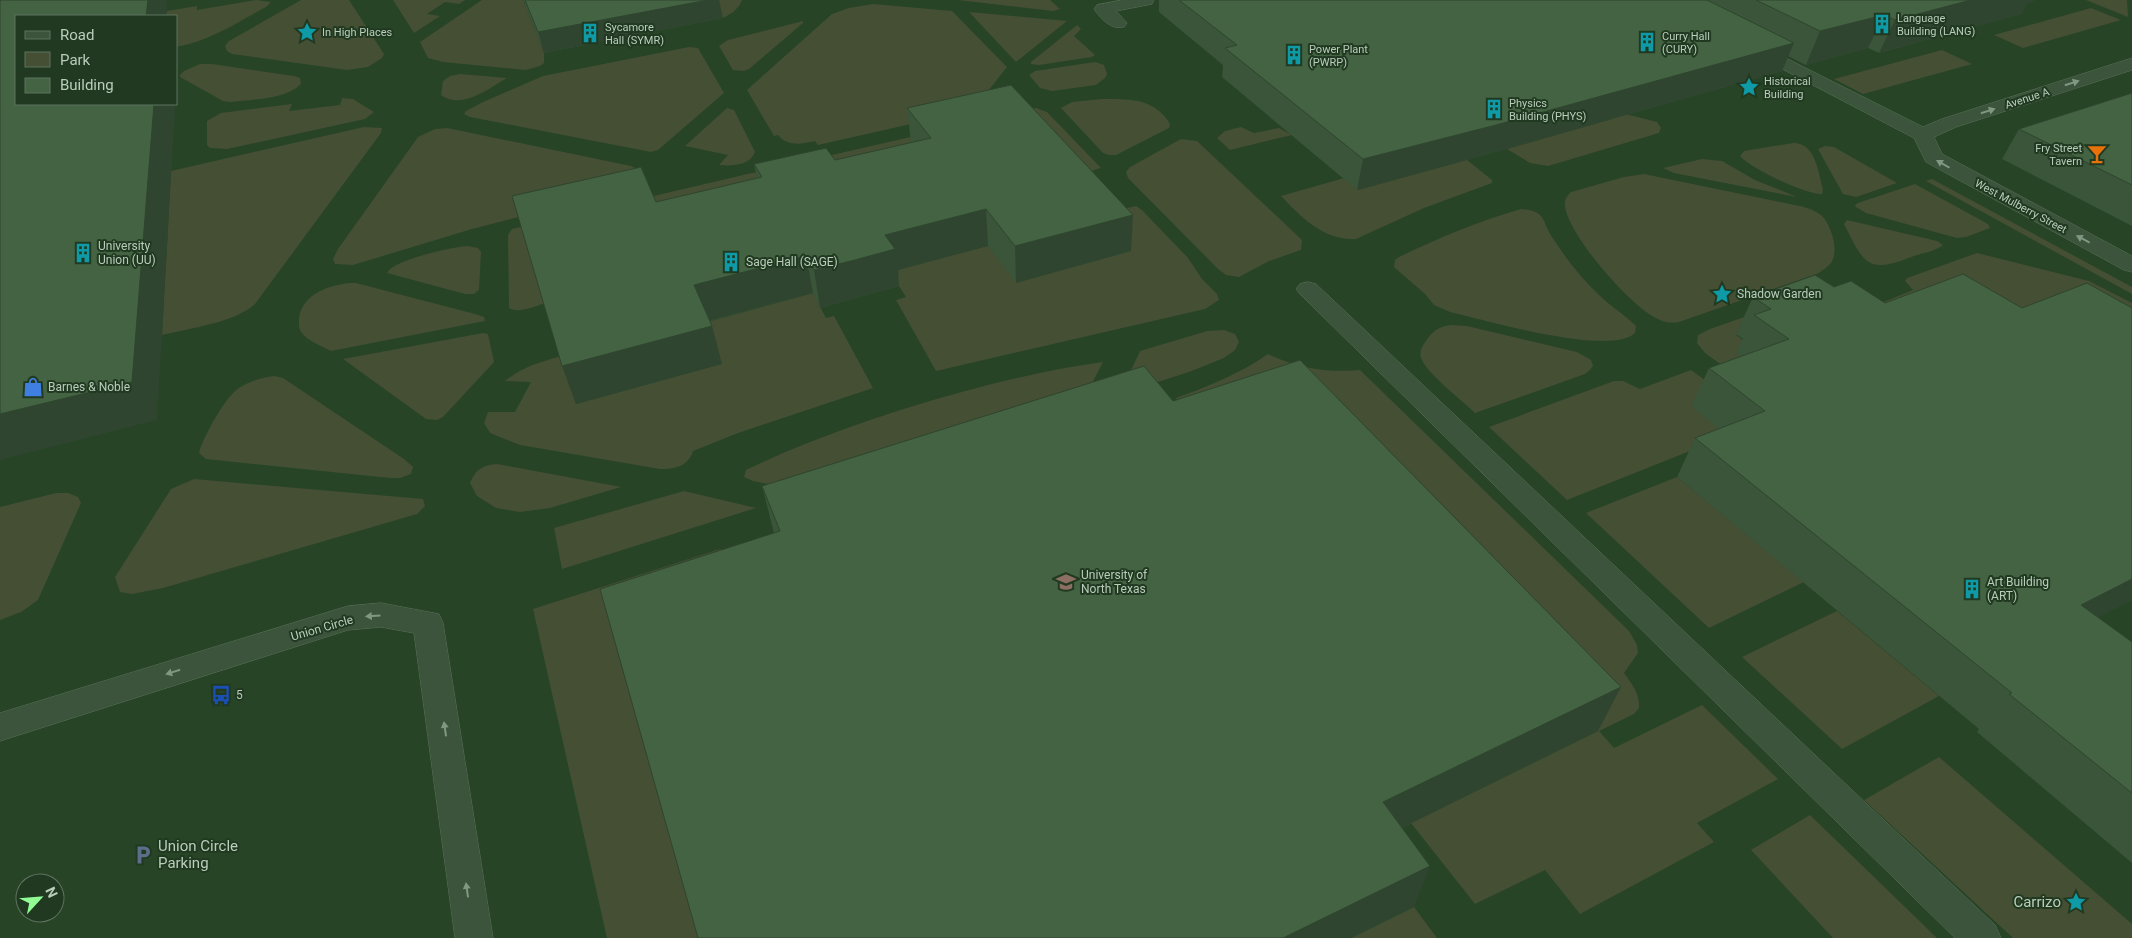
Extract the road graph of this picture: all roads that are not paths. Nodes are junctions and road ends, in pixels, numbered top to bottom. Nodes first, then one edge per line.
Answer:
1 (1146, 0) edge
2 (1118, 23) dead end
3 (1737, 38) edge
4 (2132, 64) edge
5 (1923, 135) junction
6 (2132, 265) edge
7 (1308, 289) dead end
8 (0, 726) edge
9 (474, 938) edge
10 (1982, 938) edge

1 - 2 street
3 - 5 street
5 -> 4 street, Avenue A
6 -> 5 street, West Mulberry Street
7 - 10 street
9 -> 8 street, Union Circle

